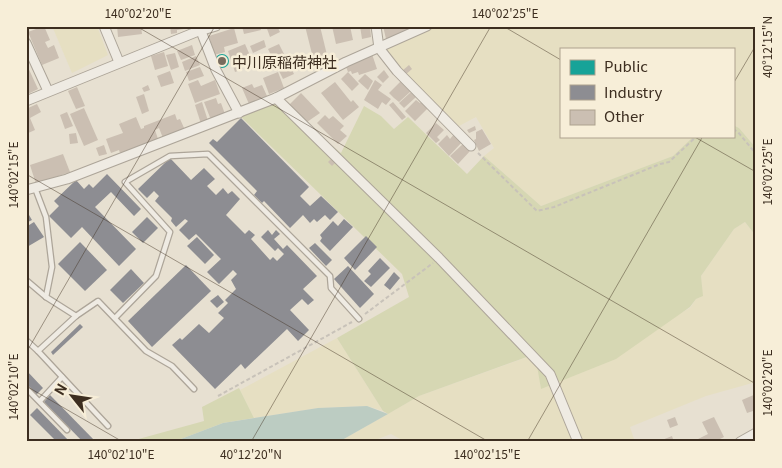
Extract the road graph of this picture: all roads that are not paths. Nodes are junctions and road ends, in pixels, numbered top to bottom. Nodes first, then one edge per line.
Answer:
1 (104, 26) edge
2 (216, 26) edge
3 (376, 26) edge
4 (427, 26) edge
5 (199, 28) edge
6 (26, 43) edge
7 (379, 48) junction
8 (119, 62) junction
9 (48, 92) junction
10 (276, 98) junction
11 (26, 101) edge
12 (239, 113) junction
13 (471, 146) road end
14 (30, 189) edge
15 (26, 280) edge
16 (46, 297) junction
17 (76, 316) junction
18 (115, 318) junction
19 (359, 319) road end
20 (26, 340) edge
21 (38, 351) junction
22 (62, 377) junction
23 (26, 388) edge
24 (194, 389) dead end
25 (40, 401) junction
26 (108, 426) dead end
27 (67, 430) dead end
28 (756, 433) edge
29 (578, 442) edge
30 (740, 442) edge

1 - 8 street
2 - 5 street
3 - 7 street
4 - 7 street
5 - 8 street
5 - 12 street
6 - 9 street
7 - 10 street
7 - 13 street
8 - 9 street
9 - 11 street
10 - 12 street
10 - 29 street
12 - 14 street
14 - 16 lane
15 - 16 lane
16 - 17 lane
17 - 18 lane
17 - 21 lane
18 - 19 lane
18 - 24 lane
20 - 21 lane
21 - 22 lane
22 - 25 lane
22 - 26 lane
23 - 25 lane
25 - 27 lane
28 - 30 street

